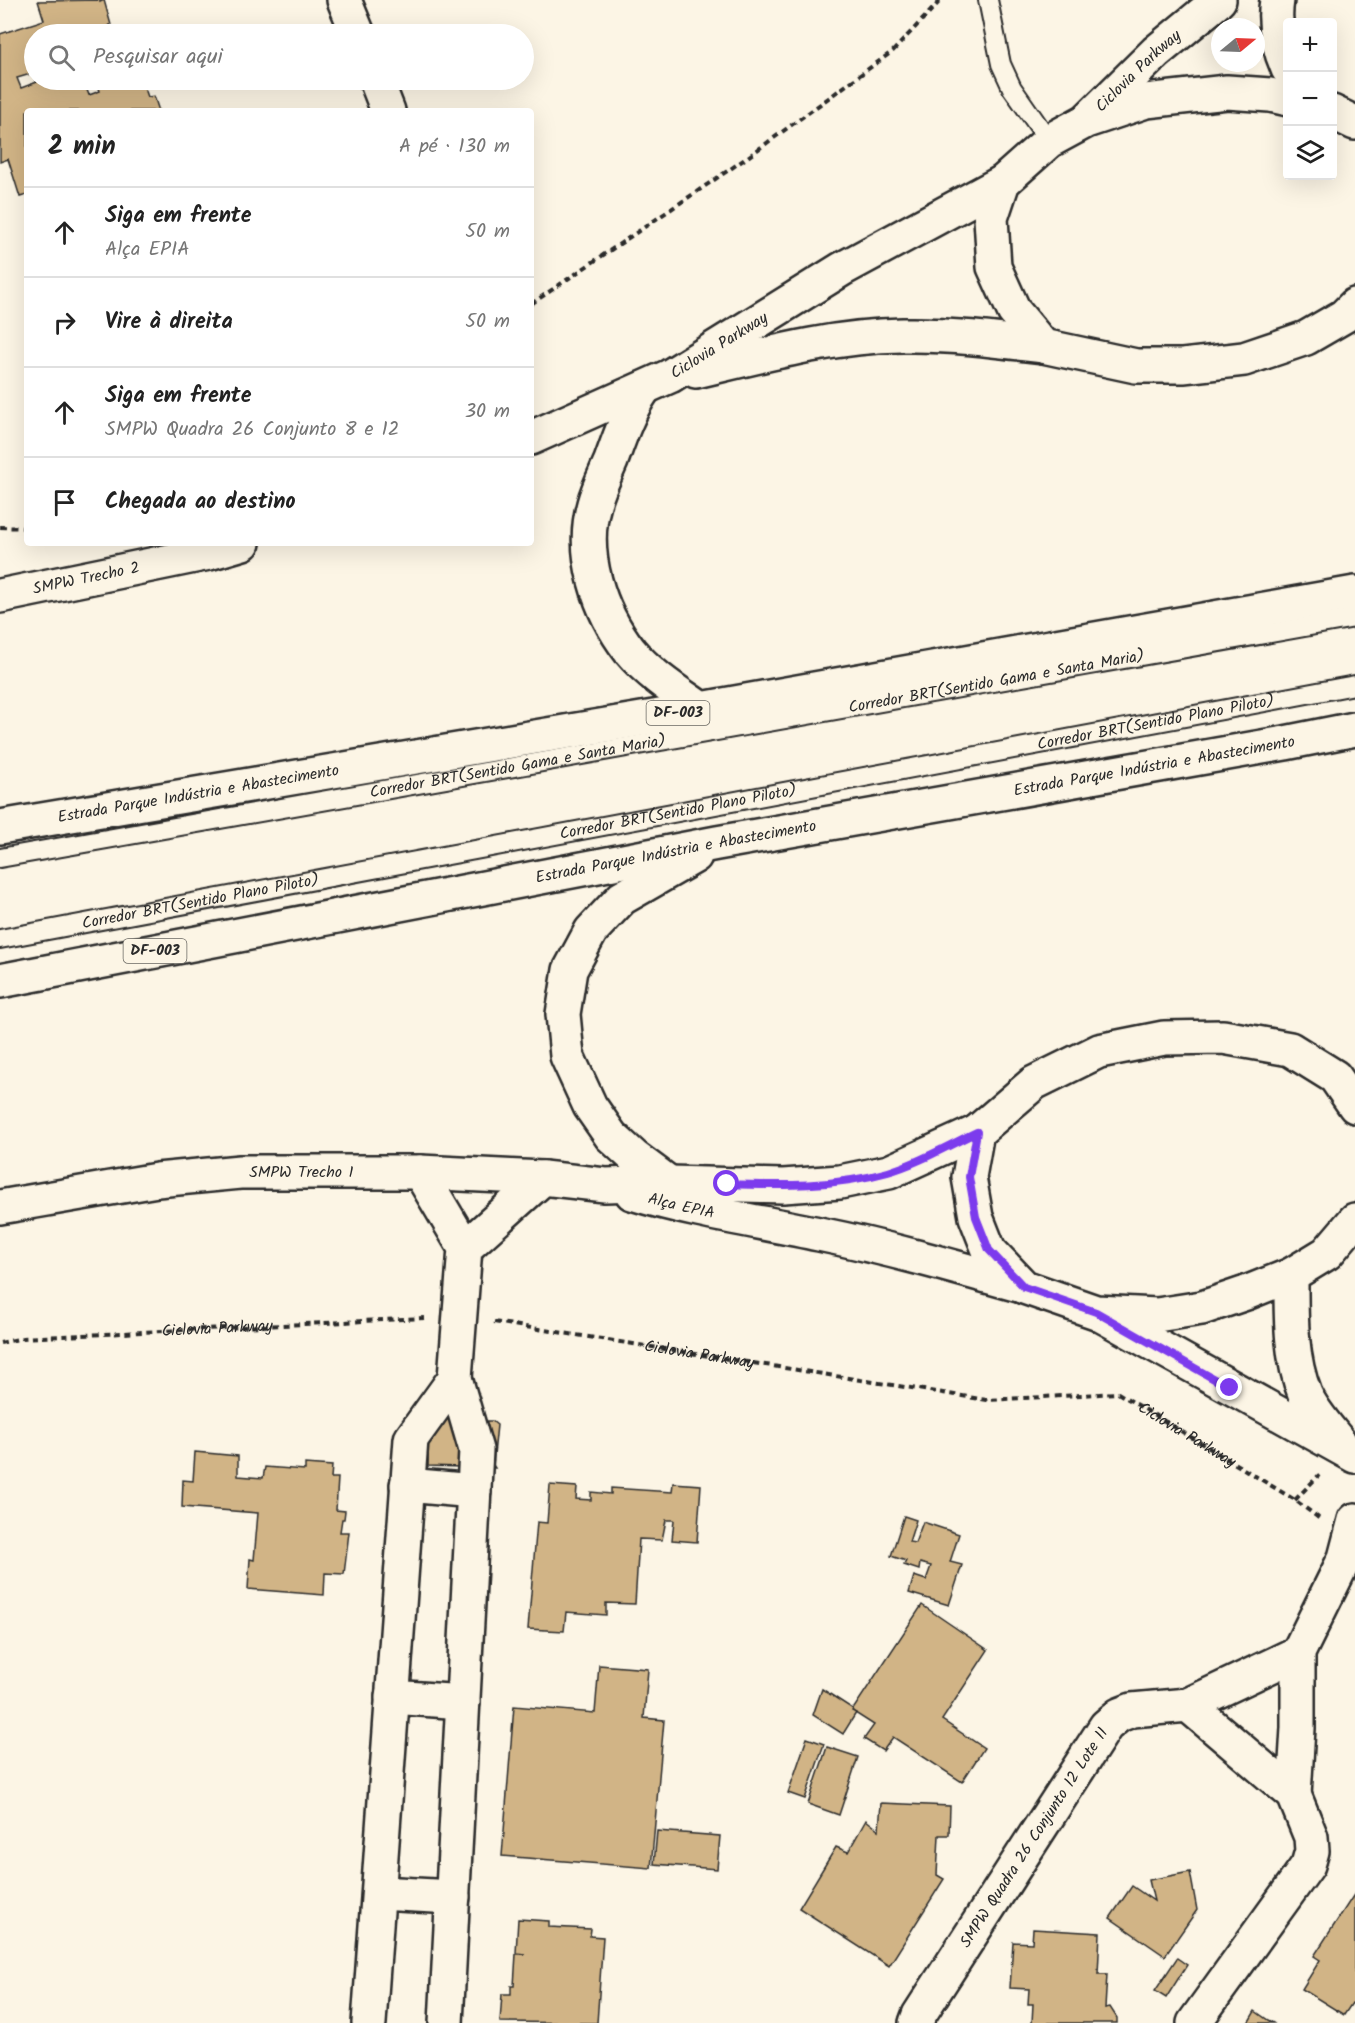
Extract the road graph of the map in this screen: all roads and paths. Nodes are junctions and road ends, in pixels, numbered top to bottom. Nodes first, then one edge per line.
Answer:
1 (344, 0) edge
2 (941, 0) edge
3 (988, 0) edge
4 (1219, 0) edge
5 (1277, 0) edge
6 (354, 24) edge
7 (1283, 58) edge
8 (380, 90) edge
9 (1283, 98) edge
10 (387, 108) edge
11 (1086, 121) junction
12 (1049, 141) junction
13 (1003, 182) junction
14 (534, 302) edge
15 (1355, 305) edge
16 (1043, 346) junction
17 (657, 383) junction
18 (534, 436) edge
19 (0, 527) edge
20 (24, 528) edge
21 (233, 546) edge
22 (1355, 593) edge
23 (0, 596) edge
24 (1355, 618) edge
25 (1355, 685) edge
26 (701, 709) junction
27 (1355, 729) edge
28 (0, 828) edge
29 (717, 843) junction
30 (0, 858) edge
31 (0, 939) edge
32 (0, 981) edge
33 (1290, 1049) junction
34 (1355, 1063) edge
35 (1355, 1106) edge
36 (977, 1132) junction
37 (420, 1172) junction
38 (543, 1178) junction
39 (669, 1183) junction
40 (605, 1185) junction
41 (0, 1206) edge
42 (1355, 1221) edge
43 (465, 1248) junction
44 (1291, 1275) junction
45 (1024, 1287) junction
46 (1096, 1312) junction
47 (460, 1316) junction
48 (0, 1343) edge
49 (455, 1378) junction
50 (1350, 1453) edge
51 (408, 1485) junction
52 (474, 1491) junction
53 (1351, 1542) edge
54 (1298, 1653) junction
55 (392, 1697) junction
56 (463, 1702) junction
57 (1188, 1705) junction
58 (1294, 1795) junction
59 (379, 1893) junction
60 (453, 1897) junction
61 (369, 2023) edge
62 (446, 2023) edge
63 (916, 2023) edge
64 (1194, 2023) edge

1 - 6 main road
2 - 14 path
3 - 12 lane
4 - 11 main road, Ciclovia Parkway
5 - 7 main road
8 - 10 main road
9 - 11 main road
11 - 12 main road, Ciclovia Parkway
12 - 13 main road, Ciclovia Parkway
13 - 16 main road
13 - 17 main road, Ciclovia Parkway
15 - 16 main road, Ciclovia Parkway
16 - 17 main road, Ciclovia Parkway
17 - 18 main road
17 - 26 main road
19 - 20 path
21 - 23 main road, SMPW Trecho 2
22 - 26 main road, Estrada Parque Indústria e Abastecimento / DF-003
24 - 30 lane, Corredor BRT(Sentido Gama e Santa Maria)
25 - 31 lane, Corredor BRT(Sentido Plano Piloto)
26 - 28 main road, Estrada Parque Indústria e Abastecimento / DF-003
27 - 29 main road, Estrada Parque Indústria e Abastecimento / DF-003
29 - 32 main road, Estrada Parque Indústria e Abastecimento / DF-003
29 - 39 main road
33 - 34 main road
33 - 35 main road
33 - 36 main road, Alça EPIA
36 - 39 main road, Alça EPIA
36 - 45 main road
37 - 38 main road, SMPW Trecho 1
37 - 41 main road, SMPW Trecho 1
37 - 43 main road
38 - 40 main road, SMPW Trecho 1
38 - 43 main road
39 - 40 main road, Alça EPIA
40 - 45 main road, Alça EPIA
42 - 44 main road
43 - 47 main road
44 - 46 main road
44 - 50 main road
45 - 46 main road, Alça EPIA
46 - 50 main road
47 - 48 path, Ciclovia Parkway
47 - 49 main road
47 - 53 path, Ciclovia Parkway
49 - 51 main road
49 - 52 main road
51 - 52 main road
51 - 55 main road
52 - 56 main road
53 - 54 main road
54 - 57 main road, SMPW Quadra 26 Conjunto 12 Lote 11
54 - 58 main road
55 - 56 main road
55 - 59 main road
56 - 60 main road
57 - 58 main road
57 - 63 main road, SMPW Quadra 26 Conjunto 12 Lote 11
58 - 64 main road
59 - 60 main road
59 - 61 main road
60 - 62 main road

